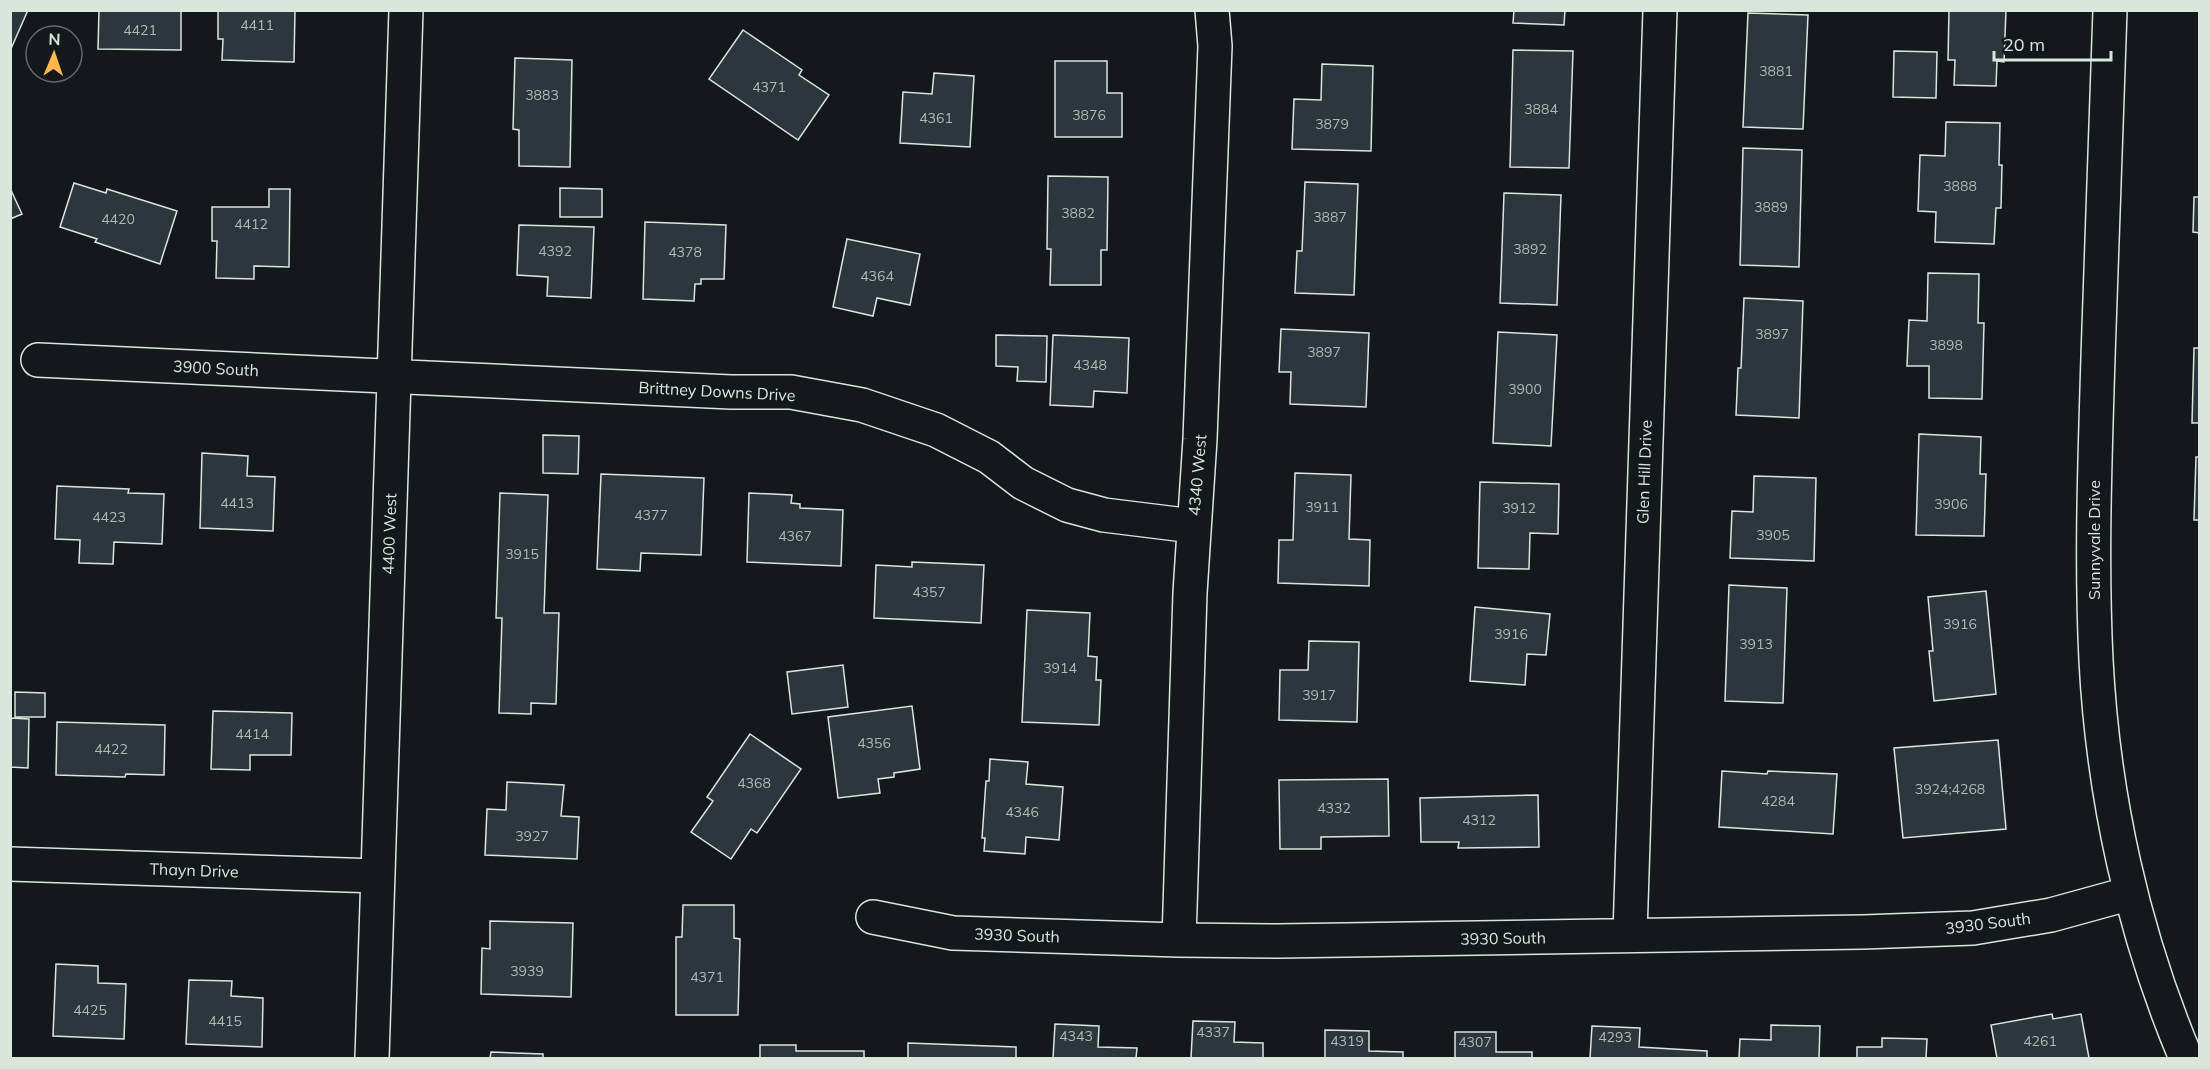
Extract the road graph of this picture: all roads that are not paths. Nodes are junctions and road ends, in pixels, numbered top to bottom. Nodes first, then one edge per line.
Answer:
1 (406, 10) edge
2 (1212, 10) edge
3 (1660, 10) edge
4 (2110, 10) edge
5 (38, 360) dead end
6 (394, 376) junction
7 (1193, 526) junction
8 (10, 864) edge
9 (378, 876) junction
10 (2131, 893) junction
11 (873, 916) dead end
12 (1630, 934) junction
13 (1179, 940) junction
14 (372, 1059) edge
15 (2186, 1059) edge

1 - 6 street, 4400 West
2 - 7 street, 4340 West
3 - 12 street, Glen Hill Drive
4 - 10 street, Sunnyvale Drive
5 - 6 street, 3900 South
6 - 7 street, Brittney Downs Drive
6 - 9 street, 4400 West
7 - 13 street, 4340 West
8 - 9 street, Thayn Drive
9 - 14 street, 4400 West
10 - 12 street, 3930 South
10 - 15 street, Sunnyvale Drive
11 - 13 street, 3930 South
12 - 13 street, 3930 South

